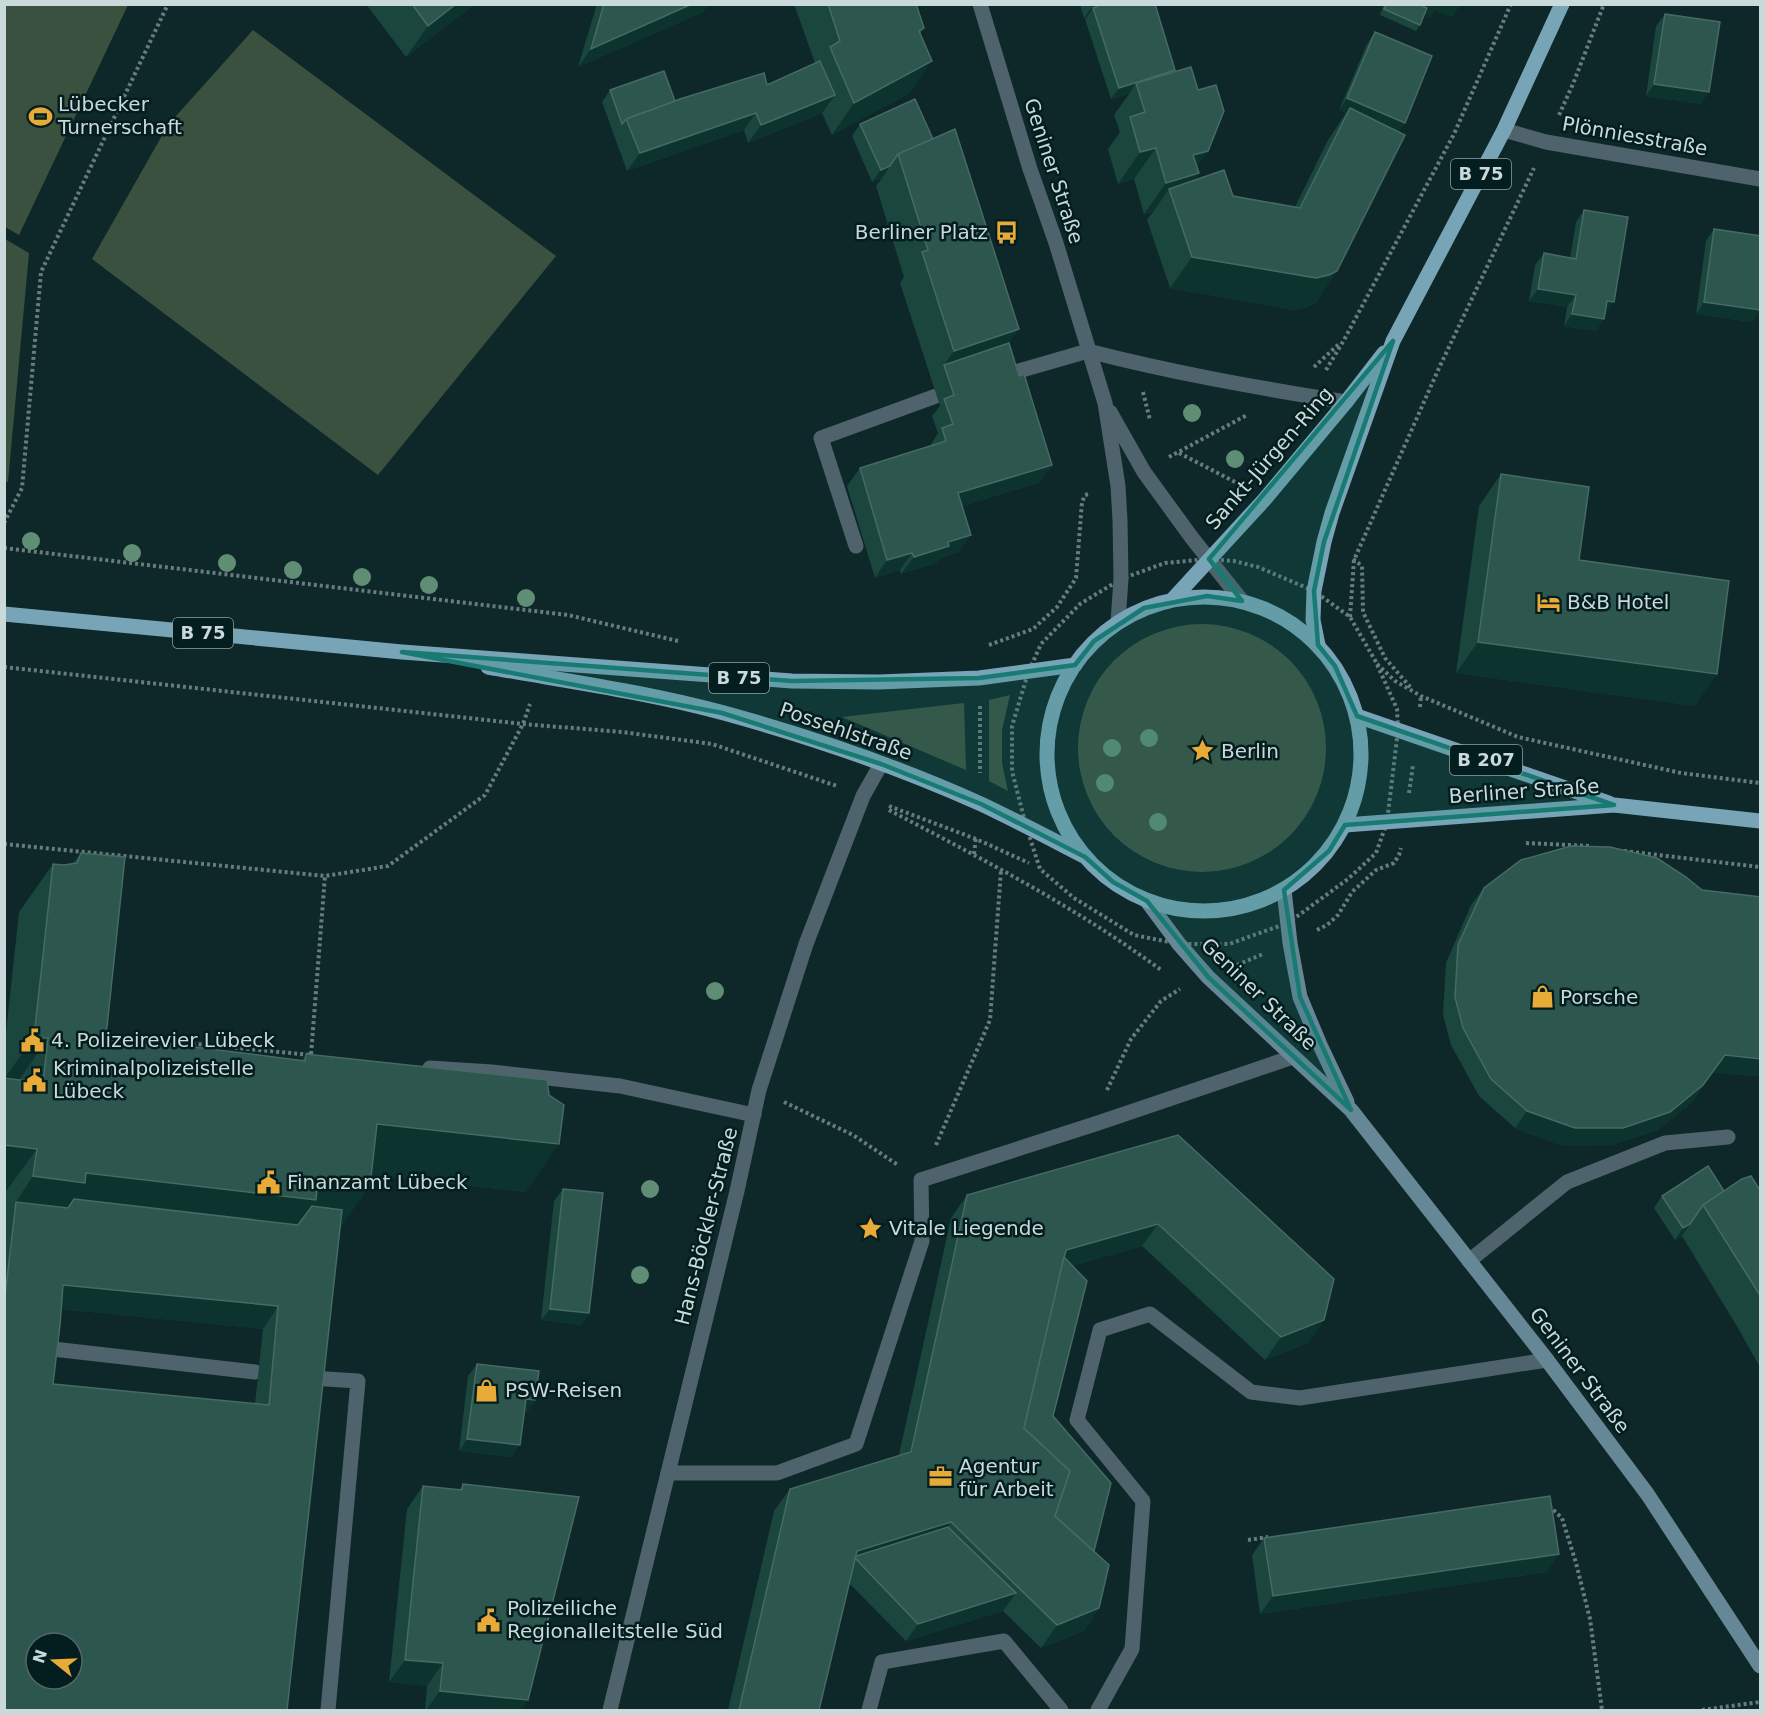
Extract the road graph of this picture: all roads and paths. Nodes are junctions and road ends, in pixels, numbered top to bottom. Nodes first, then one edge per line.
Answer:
1 (168, 4) edge
2 (980, 4) edge
3 (1511, 4) edge
4 (1562, 4) edge
5 (1604, 4) edge
6 (1504, 130) junction
7 (1546, 142) junction
8 (1761, 179) edge
9 (1344, 340) dead end
10 (1393, 341) junction
11 (1088, 351) junction
12 (1135, 363) junction
13 (1001, 376) edge
14 (936, 396) dead end
15 (1346, 402) junction
16 (1105, 403) junction
17 (1153, 429) dead end
18 (1164, 448) dead end
19 (1178, 453) dead end
20 (1170, 457) dead end
21 (1242, 485) dead end
22 (1083, 502) dead end
23 (4, 523) edge
24 (1230, 537) junction
25 (856, 546) dead end
26 (4, 548) edge
27 (1209, 559) junction
28 (1354, 560) junction
29 (1258, 567) junction
30 (1121, 579) junction
31 (1314, 591) junction
32 (1173, 599) junction
33 (1242, 601) junction
34 (4, 614) edge
35 (1350, 617) junction
36 (1119, 622) junction
37 (680, 642) dead end
38 (988, 645) dead end
39 (1318, 645) junction
40 (402, 652) junction
41 (1376, 662) junction
42 (1075, 665) junction
43 (4, 667) edge
44 (1028, 673) junction
45 (539, 676) junction
46 (980, 678) junction
47 (1421, 696) junction
48 (1357, 716) junction
49 (523, 724) junction
50 (1398, 730) junction
51 (1416, 736) junction
52 (881, 764) junction
53 (1761, 783) edge
54 (863, 796) junction
55 (981, 804) junction
56 (1614, 805) junction
57 (1406, 821) junction
58 (1761, 821) edge
59 (1387, 822) junction
60 (1345, 825) junction
61 (1026, 826) junction
62 (976, 839) junction
63 (1522, 843) dead end
64 (4, 844) edge
65 (1593, 847) edge
66 (1411, 848) dead end
67 (1615, 849) edge
68 (116, 855) junction
69 (974, 855) junction
70 (1399, 855) dead end
71 (1085, 857) junction
72 (115, 866) edge
73 (1761, 867) edge
74 (1040, 869) junction
75 (1001, 870) junction
76 (326, 876) junction
77 (1284, 890) junction
78 (1147, 901) junction
79 (1288, 923) junction
80 (1290, 943) junction
81 (1179, 944) junction
82 (1164, 973) dead end
83 (1209, 977) junction
84 (1174, 980) dead end
85 (101, 1035) edge
86 (1293, 1057) junction
87 (417, 1067) edge
88 (759, 1090) junction
89 (1351, 1110) junction
90 (754, 1115) junction
91 (1098, 1123) junction
92 (1728, 1137) dead end
93 (921, 1180) junction
94 (1469, 1261) junction
95 (44, 1348) edge
96 (1547, 1360) junction
97 (255, 1372) dead end
98 (311, 1378) edge
99 (668, 1473) junction
100 (1547, 1504) edge
101 (1271, 1537) edge
102 (1248, 1540) dead end
103 (1761, 1666) edge
104 (1761, 1702) edge
105 (328, 1710) edge
106 (610, 1710) edge
107 (869, 1710) edge
108 (1060, 1710) edge
109 (1098, 1710) edge
110 (1602, 1710) edge
111 (1702, 1710) edge

1 - 23 path
2 - 11 street, Geniner Straße
3 - 9 path
4 - 6 main road, Sankt-Jürgen-Ring / B 75
5 - 7 path
6 - 7 street, Plönniesstraße
6 - 10 main road, Sankt-Jürgen-Ring / B 75
7 - 8 street, Plönniesstraße
7 - 28 path
10 - 15 main road, Sankt-Jürgen-Ring / B 75
10 - 31 main road, Sankt-Jürgen-Ring / B 75
11 - 12 street
11 - 13 street
11 - 16 street, Geniner Straße
12 - 15 street
12 - 17 path
14 - 25 street
15 - 24 main road, Sankt-Jürgen-Ring / B 75
16 - 27 street, Geniner Straße
16 - 30 street, Geniner Straße
18 - 20 path
19 - 21 path
22 - 38 path
24 - 27 main road, Sankt-Jürgen-Ring / B 75
24 - 29 path
26 - 37 path
27 - 29 path
27 - 30 path
27 - 32 main road, Sankt-Jürgen-Ring / B 75
27 - 33 street, Geniner Straße
28 - 35 path
28 - 47 path
29 - 31 path
30 - 36 street, Geniner Straße
30 - 44 path
31 - 35 path
31 - 39 main road, Sankt-Jürgen-Ring / B 75
32 - 33 main road
32 - 36 main road
33 - 39 main road
34 - 40 main road, Possehlstraße / B 75
35 - 41 path
36 - 42 main road
39 - 48 main road
40 - 45 main road, Possehlstraße / B 75
40 - 46 main road, Possehlstraße / B 75
41 - 47 path
41 - 50 path
42 - 44 main road, Possehlstraße / B 75
42 - 71 main road
43 - 49 path
44 - 46 main road, Possehlstraße / B 75
44 - 61 path
45 - 49 path
45 - 52 main road, Possehlstraße / B 75
46 - 55 path
47 - 53 path
48 - 50 main road, Berliner Straße / B 207
48 - 60 main road
49 - 54 path
49 - 76 path
50 - 51 main road, Berliner Straße / B 207
50 - 59 path
51 - 56 main road, Berliner Straße / B 207
51 - 57 path
52 - 54 street, Hans-Böckler-Straße
52 - 55 main road, Possehlstraße / B 75
54 - 62 path
54 - 69 path
54 - 88 street, Hans-Böckler-Straße
55 - 61 main road, Possehlstraße / B 75
55 - 62 path
56 - 57 main road, Berliner Straße / B 207
56 - 58 main road, B 207
57 - 59 main road, Berliner Straße / B 207
57 - 66 path
59 - 60 main road, Berliner Straße / B 207
59 - 79 path
60 - 77 main road
61 - 71 main road, Possehlstraße / B 75
61 - 74 path
62 - 69 path
62 - 74 path
63 - 65 path
64 - 68 path
67 - 73 path
68 - 72 path
68 - 76 path
69 - 75 path
70 - 80 path
71 - 78 main road
74 - 81 path
75 - 82 path
75 - 93 path
76 - 85 path
77 - 78 main road
77 - 79 main road, Geniner Straße
78 - 81 main road, Geniner Straße
79 - 80 main road, Geniner Straße
79 - 81 path
80 - 83 path
80 - 89 main road, Geniner Straße
81 - 83 main road, Geniner Straße
83 - 86 main road, Geniner Straße
84 - 91 path
86 - 89 main road, Geniner Straße
86 - 91 street
87 - 90 street
88 - 90 street, Hans-Böckler-Straße
88 - 93 path
89 - 94 main road, Geniner Straße
90 - 99 street, Hans-Böckler-Straße
91 - 93 street
92 - 94 street
93 - 99 street
94 - 96 main road, Geniner Straße
95 - 97 street
96 - 103 main road, Geniner Straße
96 - 109 street
98 - 105 street
99 - 106 street, Hans-Böckler-Straße
100 - 110 path
101 - 102 path
104 - 111 path
107 - 108 street

